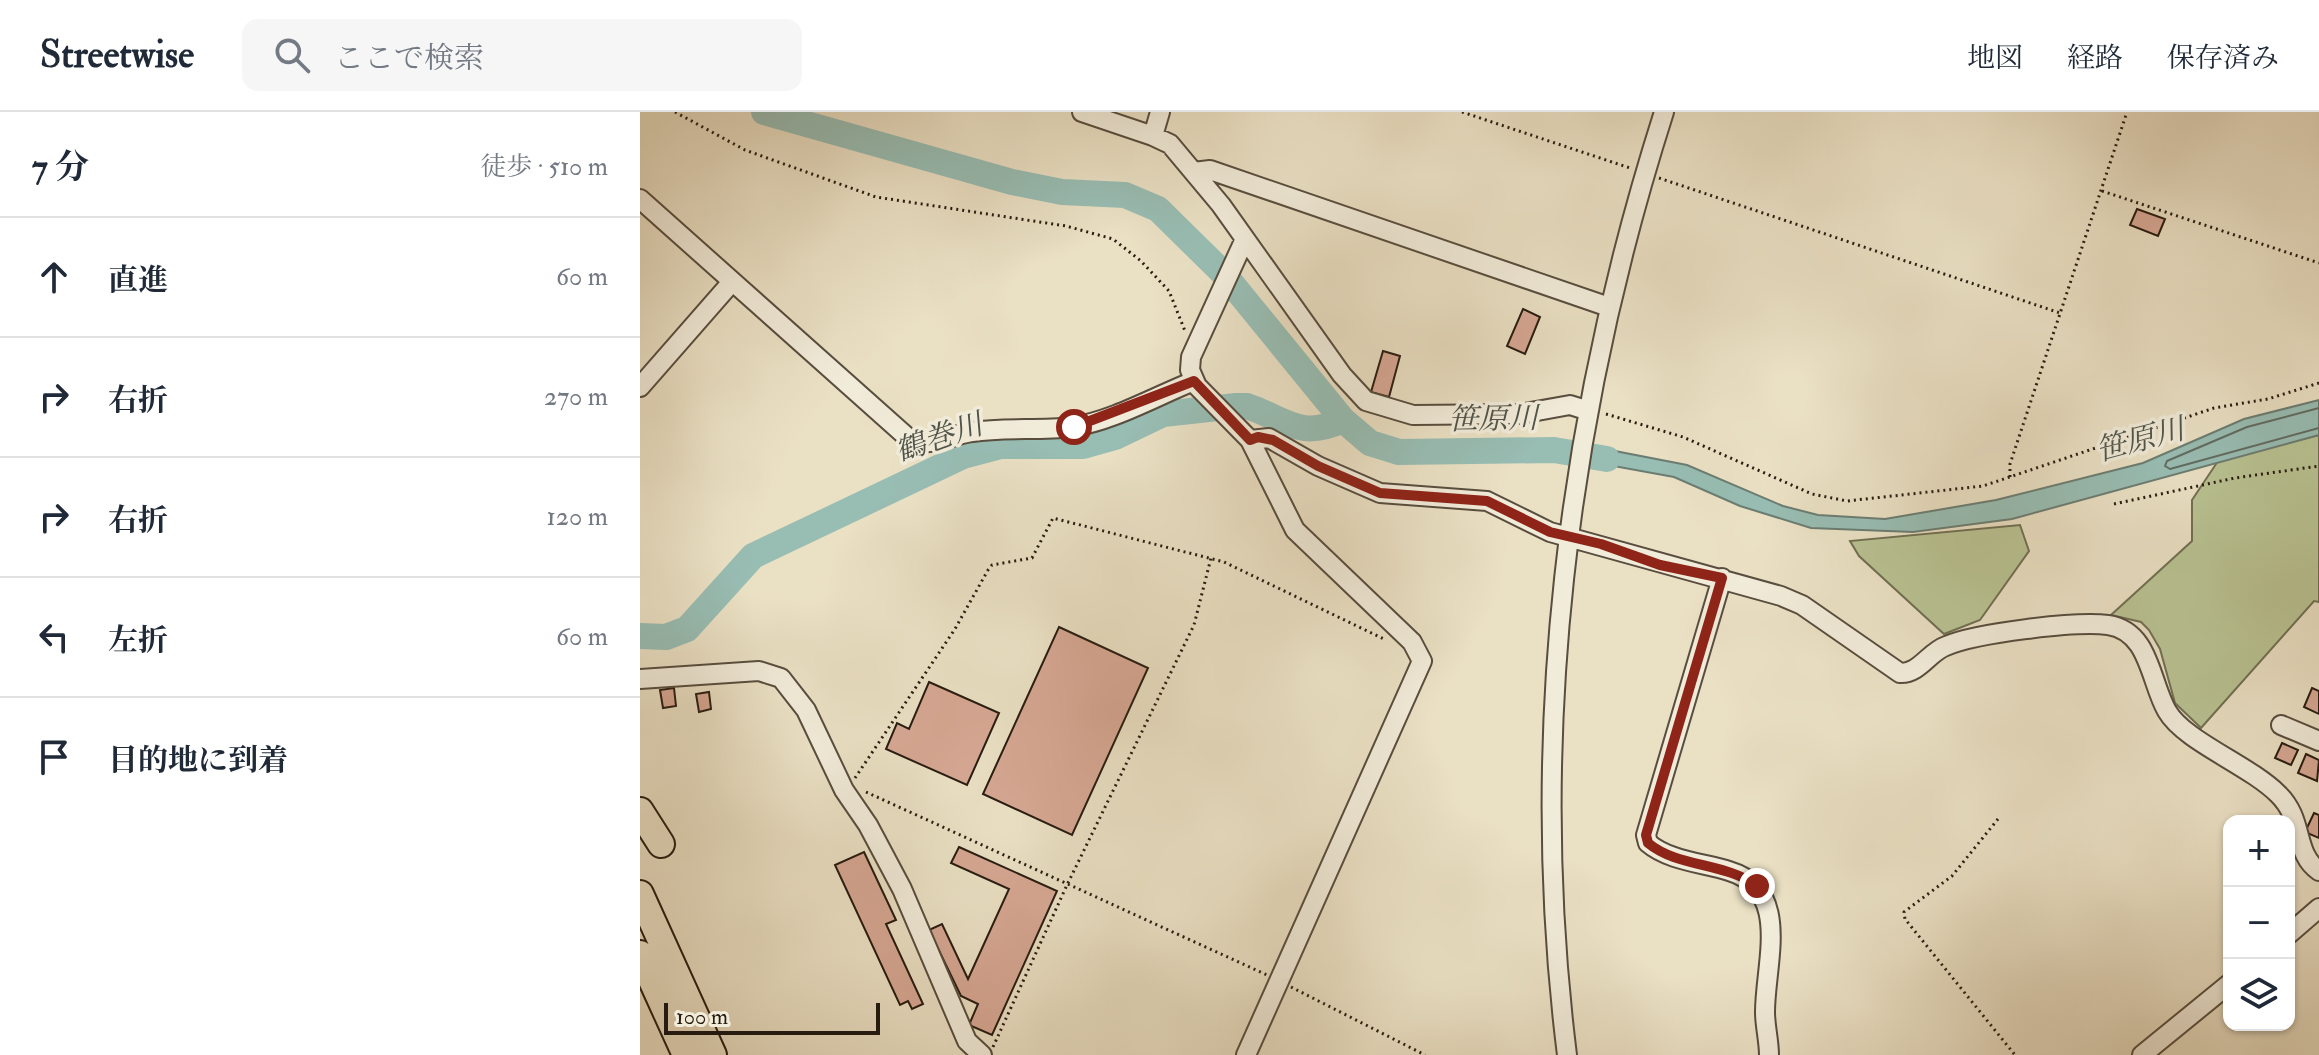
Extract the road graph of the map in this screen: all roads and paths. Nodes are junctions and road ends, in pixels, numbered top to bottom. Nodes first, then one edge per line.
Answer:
1 (675, 112) edge
2 (1082, 112) edge
3 (1160, 112) edge
4 (1462, 112) edge
5 (1664, 112) edge
6 (2127, 112) edge
7 (1153, 136) junction
8 (1194, 172) junction
9 (1644, 173) junction
10 (2101, 190) junction
11 (640, 199) edge
12 (1244, 241) junction
13 (2319, 263) edge
14 (731, 283) junction
15 (1609, 307) junction
16 (2060, 313) junction
17 (1187, 348) junction
18 (1196, 383) junction
19 (2319, 383) edge
20 (640, 387) edge
21 (1586, 410) junction
22 (1246, 436) junction
23 (2319, 466) edge
24 (2010, 477) junction
25 (2114, 504) dead end
26 (1567, 537) junction
27 (1211, 558) junction
28 (1722, 578) junction
29 (1412, 642) junction
30 (640, 679) edge
31 (2281, 725) dead end
32 (2319, 741) edge
33 (846, 787) junction
34 (640, 811) edge
35 (1998, 819) dead end
36 (661, 844) dead end
37 (2319, 871) edge
38 (1067, 885) junction
39 (640, 894) edge
40 (2319, 908) edge
41 (2295, 929) edge
42 (640, 954) edge
43 (1279, 981) junction
44 (2223, 989) edge
45 (686, 1055) edge
46 (713, 1055) edge
47 (982, 1055) edge
48 (1246, 1055) edge
49 (1425, 1055) edge
50 (1567, 1055) edge
51 (1769, 1055) edge
52 (2015, 1055) edge
53 (2142, 1055) edge

1 - 17 path
2 - 7 street
3 - 7 street
4 - 9 path
5 - 9 street
6 - 10 path
7 - 8 street
8 - 12 street
8 - 15 street
9 - 15 street
9 - 16 path
10 - 13 path
10 - 16 path
11 - 14 street
12 - 17 street
12 - 21 street
14 - 18 street
14 - 20 street
15 - 21 street
16 - 24 path
17 - 18 street
18 - 22 street
19 - 24 path
21 - 24 path
21 - 26 street
22 - 26 street
22 - 29 street
23 - 25 path
26 - 28 street
26 - 50 street
27 - 29 path
27 - 33 path
27 - 38 path
28 - 37 street
28 - 51 street
29 - 43 street
30 - 33 street
31 - 32 street
33 - 38 path
33 - 47 street
34 - 36 highway
35 - 52 path
38 - 43 path
38 - 47 path
39 - 46 highway
40 - 41 street
42 - 45 highway
43 - 48 street
43 - 49 path
44 - 53 street

